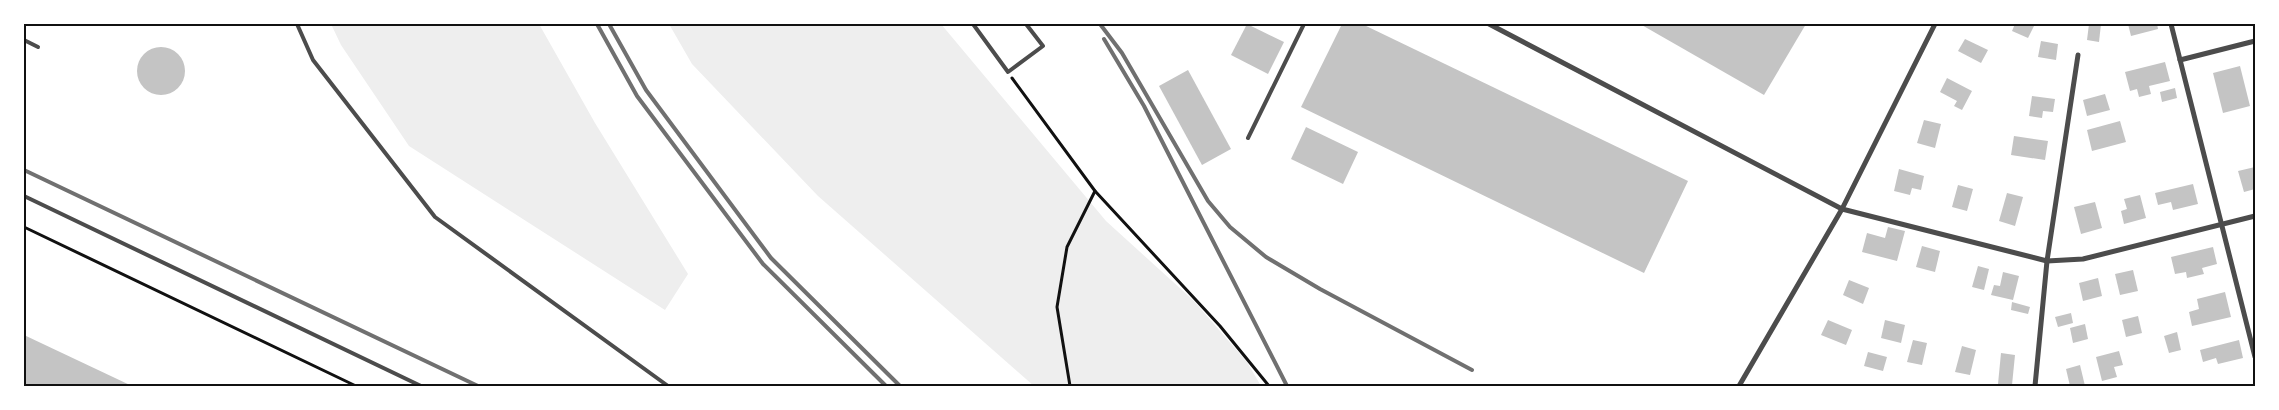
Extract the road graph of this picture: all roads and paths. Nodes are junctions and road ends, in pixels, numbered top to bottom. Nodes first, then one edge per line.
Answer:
1 (297, 24) edge
2 (973, 24) edge
3 (1026, 24) edge
4 (1304, 24) edge
5 (1490, 24) edge
6 (1935, 24) edge
7 (2171, 24) edge
8 (24, 40) edge
9 (2255, 41) edge
10 (38, 47) dead end
11 (2078, 55) dead end
12 (2180, 60) junction
13 (1008, 72) junction
14 (1248, 138) dead end
15 (1095, 191) junction
16 (24, 196) edge
17 (1842, 209) junction
18 (2255, 216) edge
19 (2222, 225) junction
20 (24, 227) edge
21 (2047, 261) junction
22 (2255, 357) edge
23 (356, 386) edge
24 (420, 386) edge
25 (668, 386) edge
26 (1070, 386) edge
27 (1269, 386) edge
28 (1739, 386) edge
29 (2035, 386) edge

1 - 25 lane
2 - 13 lane
3 - 13 lane
4 - 14 lane
5 - 17 street
6 - 17 street
7 - 12 street
8 - 10 lane
9 - 12 street
11 - 21 street
12 - 19 street
13 - 15 path
15 - 26 path
15 - 27 path
16 - 24 lane
17 - 21 street
17 - 28 street
18 - 19 street
19 - 21 street
19 - 22 street
20 - 23 path
21 - 29 street

